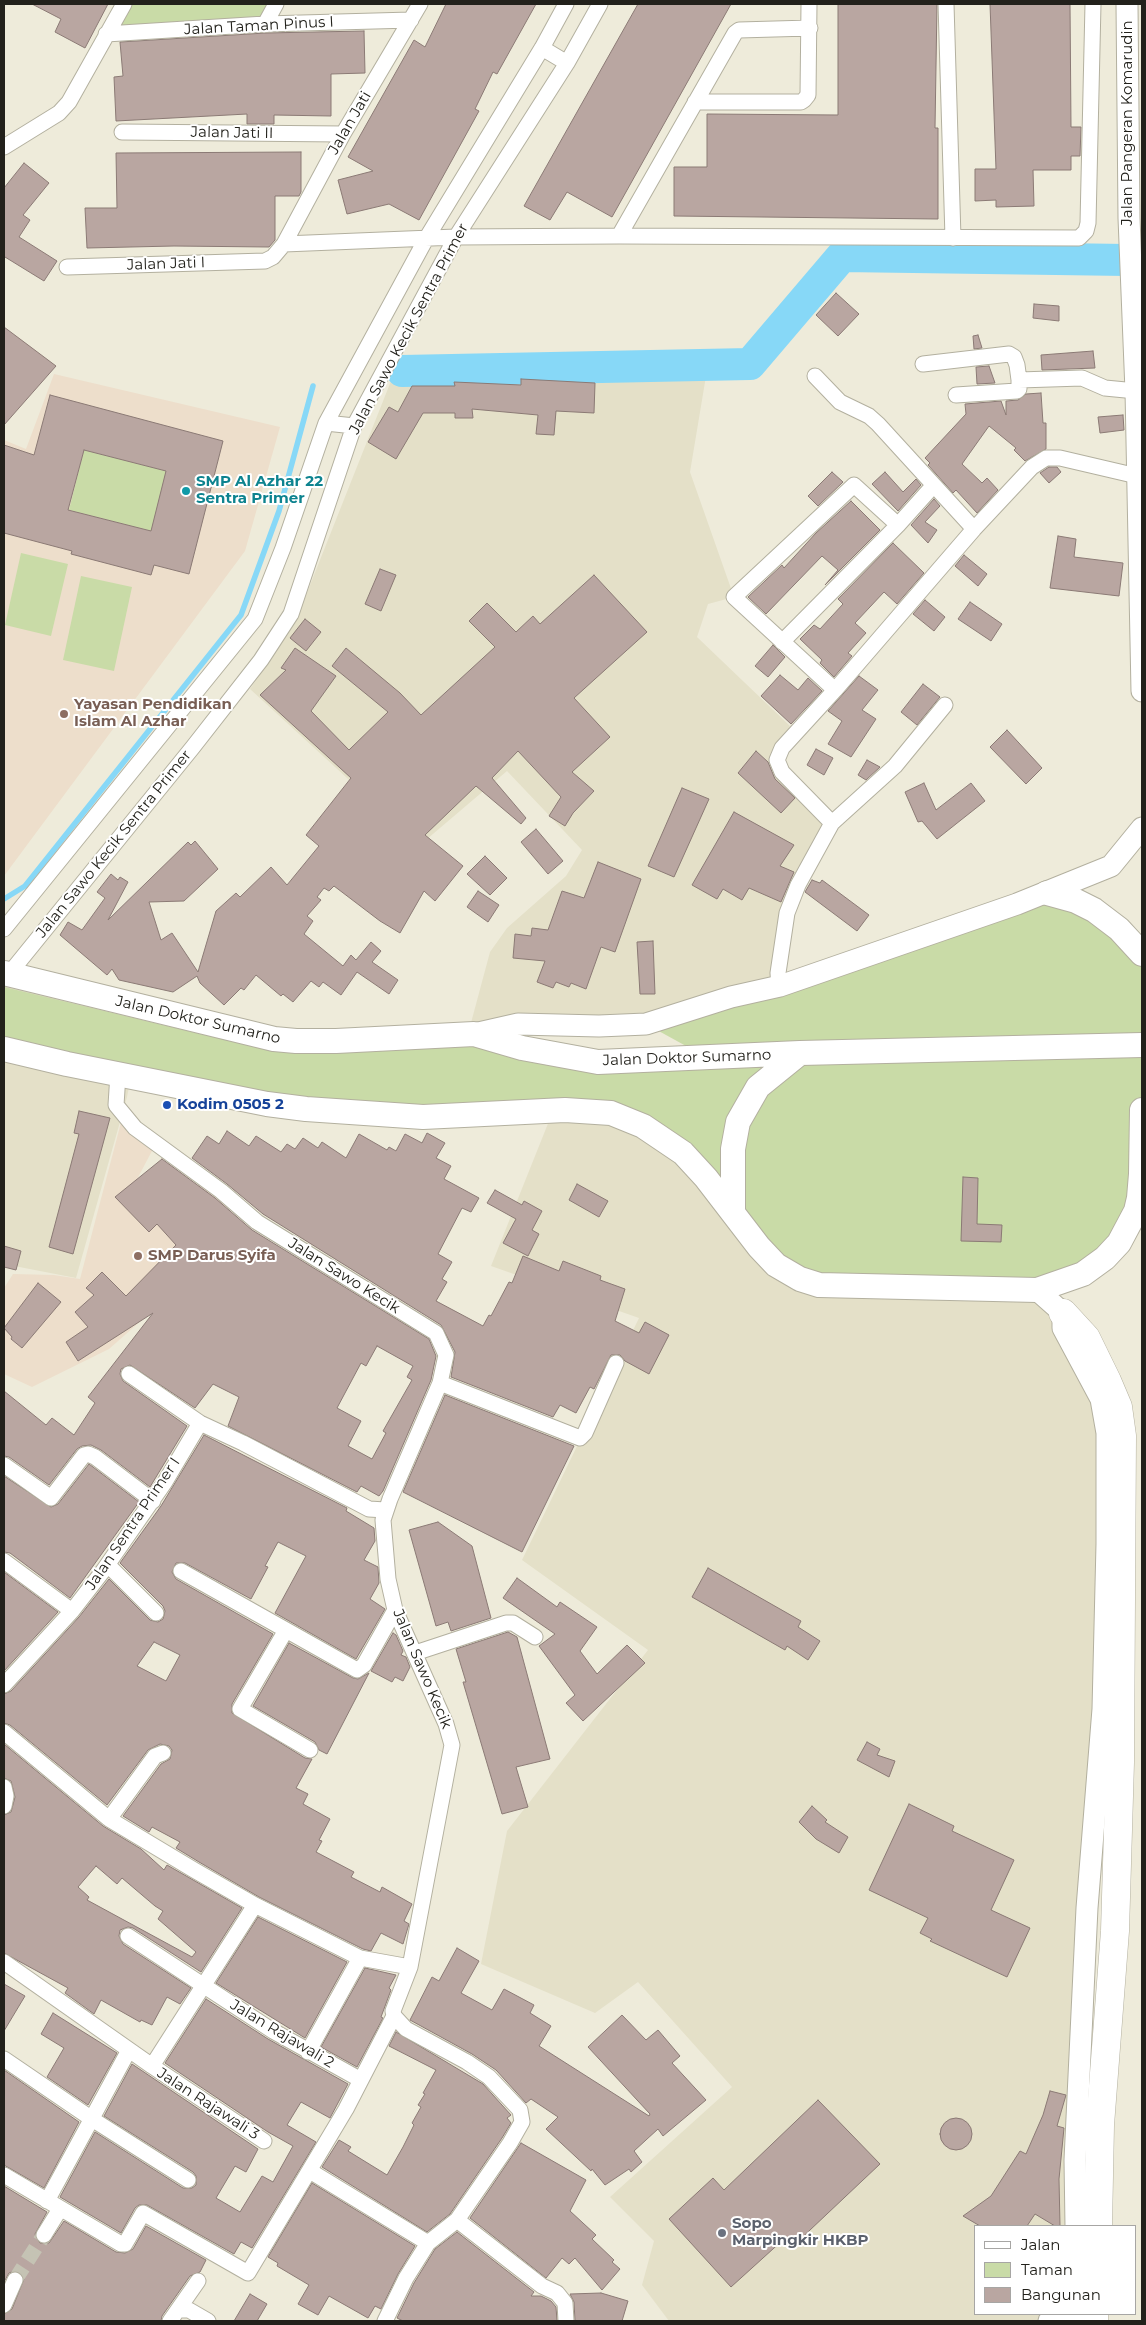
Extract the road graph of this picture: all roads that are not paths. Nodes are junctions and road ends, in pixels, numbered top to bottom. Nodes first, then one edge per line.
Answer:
1 (124, 4) edge
2 (276, 4) edge
3 (420, 4) edge
4 (566, 4) edge
5 (600, 4) edge
6 (809, 4) edge
7 (946, 4) edge
8 (1093, 4) edge
9 (1127, 4) edge
10 (411, 20) junction
11 (265, 24) junction
12 (810, 28) junction
13 (106, 34) junction
14 (542, 48) junction
15 (567, 63) junction
16 (695, 102) junction
17 (122, 132) dead end
18 (343, 134) junction
19 (4, 146) edge
20 (619, 236) junction
21 (456, 237) junction
22 (953, 238) junction
23 (426, 239) junction
24 (284, 244) junction
25 (265, 261) joint
26 (67, 267) dead end
27 (923, 364) dead end
28 (815, 376) dead end
29 (1019, 380) junction
30 (1136, 391) junction
31 (956, 395) dead end
32 (326, 423) junction
33 (354, 426) junction
34 (1137, 476) junction
35 (932, 486) junction
36 (898, 525) junction
37 (974, 529) junction
38 (782, 642) junction
39 (835, 690) junction
40 (1142, 691) edge
41 (945, 705) dead end
42 (832, 823) junction
43 (1142, 828) edge
44 (1047, 893) junction
45 (4, 929) edge
46 (1142, 954) edge
47 (6, 974) edge
48 (779, 987) junction
49 (474, 1034) junction
50 (1142, 1045) edge
51 (4, 1049) edge
52 (811, 1053) junction
53 (118, 1074) junction
54 (1142, 1110) edge
55 (733, 1212) junction
56 (1037, 1290) junction
57 (1063, 1313) junction
58 (616, 1363) dead end
59 (129, 1374) dead end
60 (440, 1383) junction
61 (200, 1423) junction
62 (4, 1465) edge
63 (153, 1501) junction
64 (385, 1510) junction
65 (4, 1561) edge
66 (108, 1565) junction
67 (181, 1571) dead end
68 (396, 1610) junction
69 (72, 1611) junction
70 (156, 1613) dead end
71 (286, 1630) junction
72 (535, 1637) dead end
73 (415, 1653) junction
74 (4, 1685) edge
75 (4, 1732) edge
76 (310, 1750) dead end
77 (163, 1753) dead end
78 (4, 1787) edge
79 (4, 1806) edge
80 (109, 1819) junction
81 (255, 1905) junction
82 (128, 1936) dead end
83 (360, 1958) junction
84 (4, 1962) edge
85 (410, 1967) junction
86 (203, 1985) junction
87 (394, 2016) junction
88 (129, 2050) junction
89 (308, 2052) junction
90 (4, 2059) edge
91 (152, 2066) junction
92 (361, 2080) junction
93 (92, 2119) junction
94 (264, 2141) dead end
95 (310, 2171) dead end
96 (4, 2175) edge
97 (188, 2180) dead end
98 (47, 2201) junction
99 (60, 2209) junction
100 (457, 2220) junction
101 (1076, 2225) edge
102 (1098, 2225) edge
103 (44, 2235) tunnel mouth
104 (428, 2243) junction
105 (11, 2281) tunnel mouth
106 (198, 2281) dead end
107 (4, 2305) edge
108 (174, 2316) edge
109 (208, 2321) edge
110 (385, 2321) edge
111 (566, 2321) edge

1 - 13 street
2 - 11 street
3 - 10 street, Jalan Jati
4 - 14 street, Jalan Sawo Kecik Sentra Primer
5 - 15 street, Jalan Sawo Kecik Sentra Primer
6 - 12 street
7 - 22 street
8 - 22 street
9 - 30 street, Jalan Pangeran Komarudin
10 - 11 street, Jalan Taman Pinus I
10 - 18 street, Jalan Jati
11 - 13 street, Jalan Taman Pinus I
12 - 16 street
12 - 16 street
13 - 19 street
14 - 15 street
14 - 23 street, Jalan Sawo Kecik Sentra Primer
15 - 21 street, Jalan Sawo Kecik Sentra Primer
16 - 20 street
17 - 18 street, Jalan Jati II
18 - 24 street, Jalan Jati
20 - 21 street
20 - 22 street
21 - 23 street
21 - 33 street, Jalan Sawo Kecik Sentra Primer
23 - 24 street
23 - 32 street, Jalan Sawo Kecik Sentra Primer
24 - 25 street, Jalan Jati
25 - 26 street, Jalan Jati I
27 - 29 street
28 - 35 street
29 - 30 street
29 - 31 street
30 - 34 street, Jalan Pangeran Komarudin
32 - 33 street
32 - 45 street, Jalan Sawo Kecik Sentra Primer
33 - 47 street, Jalan Sawo Kecik Sentra Primer
34 - 37 street
34 - 40 street, Jalan Pangeran Komarudin
35 - 36 street
35 - 37 street
36 - 38 street
36 - 38 street
37 - 39 street
38 - 39 street
39 - 42 street
41 - 42 street
42 - 48 street
43 - 44 street
44 - 46 main road
44 - 48 street
47 - 49 main road, Jalan Doktor Sumarno
48 - 49 street
49 - 52 main road, Jalan Doktor Sumarno
50 - 52 main road, Jalan Doktor Sumarno
51 - 53 main road
52 - 55 main road
53 - 55 main road
53 - 60 street, Jalan Sawo Kecik
54 - 56 main road
55 - 56 main road
56 - 57 street
57 - 101 street
57 - 102 highway
58 - 60 street
59 - 61 street
60 - 64 street, Jalan Sawo Kecik
61 - 63 street, Jalan Sentra Primer I
61 - 64 street
62 - 63 street
63 - 66 street, Jalan Sentra Primer I
64 - 68 street, Jalan Sawo Kecik
65 - 69 street
66 - 69 street, Jalan Sentra Primer I
66 - 70 street
67 - 71 street
68 - 71 street
68 - 73 street, Jalan Sawo Kecik
69 - 74 street, Jalan Sentra Primer I
71 - 76 street
72 - 73 street
73 - 85 street, Jalan Sawo Kecik
75 - 80 street
77 - 80 street
78 - 79 street
80 - 81 street
81 - 83 street
81 - 86 street
82 - 86 street, Jalan Rajawali 2
83 - 85 street
83 - 89 street
84 - 88 street, Jalan Rajawali 3
85 - 87 street, Jalan Sawo Kecik
86 - 89 street, Jalan Rajawali 2
86 - 91 street
87 - 92 street, Jalan Sawo Kecik
87 - 100 street
88 - 91 street, Jalan Rajawali 3
88 - 93 street
89 - 92 street, Jalan Rajawali 2
90 - 93 street
91 - 94 street, Jalan Rajawali 3
92 - 99 street, Jalan Sawo Kecik
93 - 97 street
93 - 98 street
95 - 104 street
96 - 98 street
98 - 99 street
99 - 103 street
100 - 104 street
100 - 111 street
104 - 110 street
105 - 107 street
106 - 108 street
108 - 109 street

